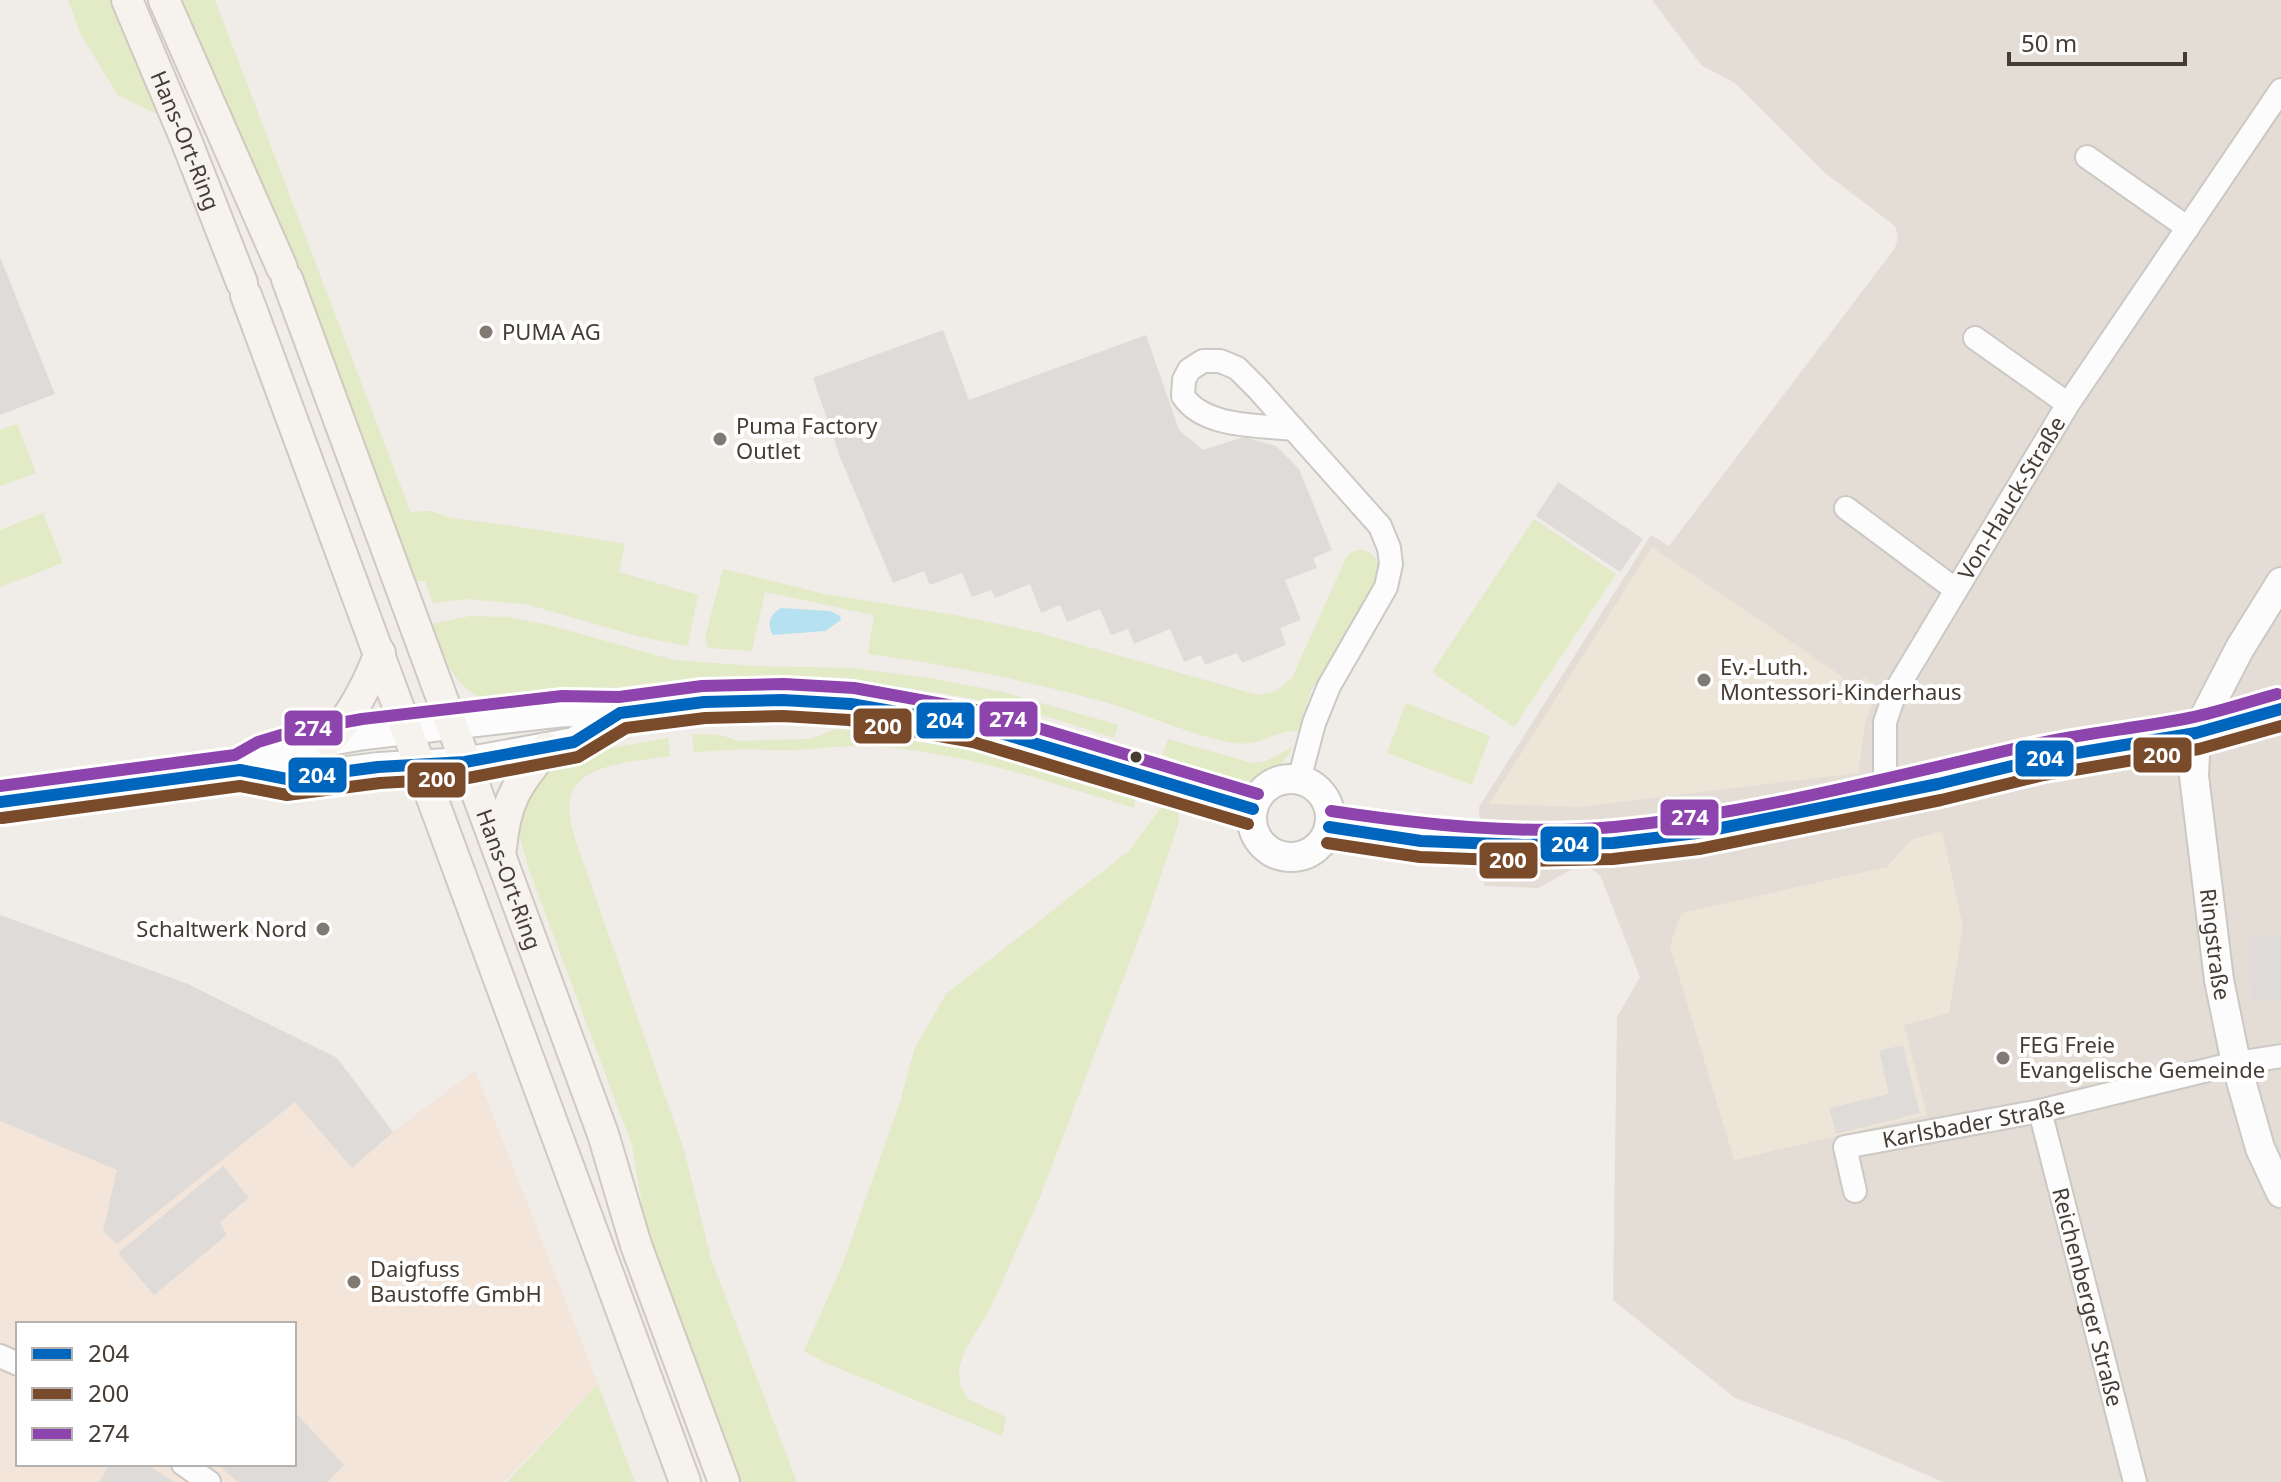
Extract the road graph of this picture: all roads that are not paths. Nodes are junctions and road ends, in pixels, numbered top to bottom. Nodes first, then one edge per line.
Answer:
1 (127, 0) edge
2 (164, 0) edge
3 (2281, 90) edge
4 (2087, 157) dead end
5 (2188, 228) junction
6 (1975, 338) dead end
7 (2068, 404) junction
8 (1294, 429) junction
9 (1846, 508) dead end
10 (2281, 582) edge
11 (1956, 590) junction
12 (380, 653) junction
13 (2281, 709) edge
14 (620, 713) junction
15 (452, 726) junction
16 (409, 730) junction
17 (2196, 733) junction
18 (328, 741) junction
19 (547, 748) junction
20 (465, 762) junction
21 (421, 765) junction
22 (240, 770) junction
23 (1299, 780) junction
24 (1885, 794) junction
25 (0, 802) edge
26 (1253, 809) junction
27 (1329, 827) junction
28 (500, 855) junction
29 (2281, 1056) edge
30 (2236, 1063) junction
31 (2040, 1111) junction
32 (1855, 1191) dead end
33 (2281, 1193) edge
34 (186, 1466) edge
35 (209, 1482) edge
36 (685, 1482) edge
37 (724, 1482) edge
38 (2135, 1482) edge

1 - 12 main road, Hans-Ort-Ring
2 - 15 main road, Hans-Ort-Ring
3 - 5 street, Von-Hauck-Straße
4 - 5 street
5 - 7 street, Von-Hauck-Straße
6 - 7 street, Von-Hauck-Straße
7 - 11 street, Von-Hauck-Straße
8 - 8 street
8 - 23 street
9 - 11 street, Von-Hauck-Straße
10 - 17 street
11 - 24 street, Von-Hauck-Straße
12 - 16 main road, Hans-Ort-Ring
12 - 18 main road
13 - 17 street
14 - 15 street
14 - 19 street
14 - 26 street
15 - 16 street
15 - 20 main road, Hans-Ort-Ring
16 - 18 street
16 - 21 main road, Hans-Ort-Ring
17 - 24 street
17 - 30 street, Ringstraße
18 - 22 street
19 - 20 street
19 - 28 main road
20 - 21 street
20 - 28 main road, Hans-Ort-Ring
21 - 22 street
21 - 36 main road, Hans-Ort-Ring
22 - 25 street
23 - 26 street
23 - 27 street
24 - 27 street
26 - 27 street
28 - 37 main road, Hans-Ort-Ring
29 - 30 street, Karlsbader Straße
30 - 31 street, Karlsbader Straße
30 - 33 street, Ringstraße
31 - 32 street, Karlsbader Straße
31 - 38 street, Reichenberger Straße
34 - 35 street

